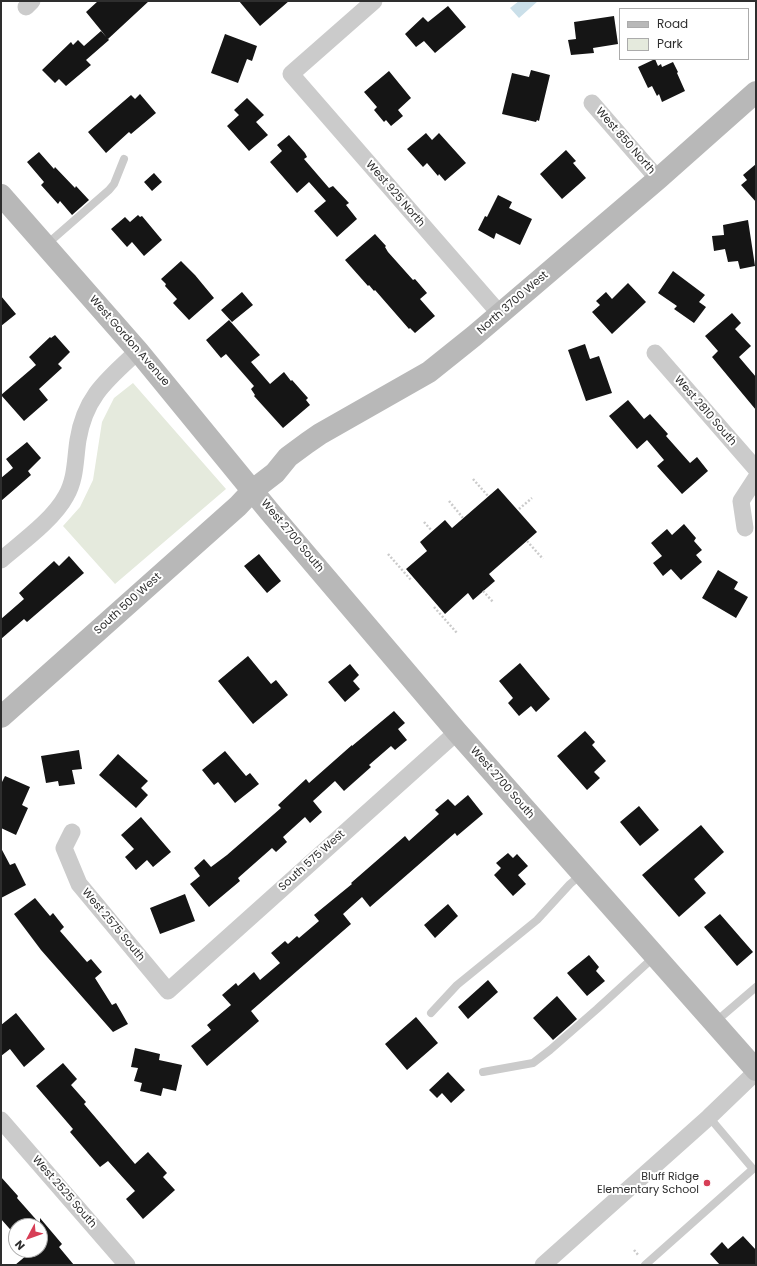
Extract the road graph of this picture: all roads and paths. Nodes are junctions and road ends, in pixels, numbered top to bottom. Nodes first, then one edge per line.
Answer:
1 (374, 1) edge
2 (756, 92) edge
3 (592, 103) dead end
4 (124, 159) dead end
5 (658, 179) junction
6 (1, 195) edge
7 (46, 246) junction
8 (500, 314) junction
9 (138, 351) junction
10 (655, 353) dead end
11 (756, 469) edge
12 (756, 478) edge
13 (473, 479) dead end
14 (253, 490) junction
15 (488, 496) dead end
16 (532, 498) dead end
17 (449, 500) dead end
18 (519, 509) dead end
19 (463, 518) dead end
20 (424, 522) dead end
21 (745, 528) dead end
22 (432, 531) dead end
23 (527, 541) dead end
24 (388, 554) dead end
25 (543, 559) dead end
26 (1, 560) edge
27 (411, 580) dead end
28 (483, 591) dead end
29 (493, 602) dead end
30 (434, 607) dead end
31 (456, 633) dead end
32 (1, 717) edge
33 (457, 732) junction
34 (72, 832) dead end
35 (582, 874) junction
36 (654, 956) junction
37 (756, 987) edge
38 (168, 991) joint
39 (431, 1013) dead end
40 (713, 1023) junction
41 (756, 1071) edge
42 (483, 1072) dead end
43 (709, 1117) junction
44 (1, 1120) edge
45 (128, 1265) edge
46 (543, 1265) edge
47 (645, 1265) edge

1 - 8 street, West 925 North
2 - 5 main road, North 3700 West
3 - 5 street, West 850 North
4 - 7 lane
5 - 8 main road, North 3700 West
6 - 7 main road, West Gordon Avenue
7 - 9 main road, West Gordon Avenue
8 - 14 main road, North 3700 West
9 - 14 main road, West Gordon Avenue
9 - 26 street
10 - 11 street, West 2810 South
12 - 21 street
13 - 15 path
14 - 32 main road, South 500 West
14 - 33 main road, West 2700 South
16 - 18 path
17 - 19 path
20 - 22 path
23 - 25 path
24 - 27 path
28 - 29 path
30 - 31 path
33 - 35 main road, West 2700 South
33 - 38 street, South 575 West
34 - 38 street, West 2575 South
35 - 36 main road, West 2700 South
35 - 39 lane
36 - 40 main road, West 2700 South
36 - 42 lane
37 - 40 lane
40 - 41 main road, West 2700 South
41 - 43 street
43 - 46 street
43 - 47 lane
44 - 45 street, West 2525 South

